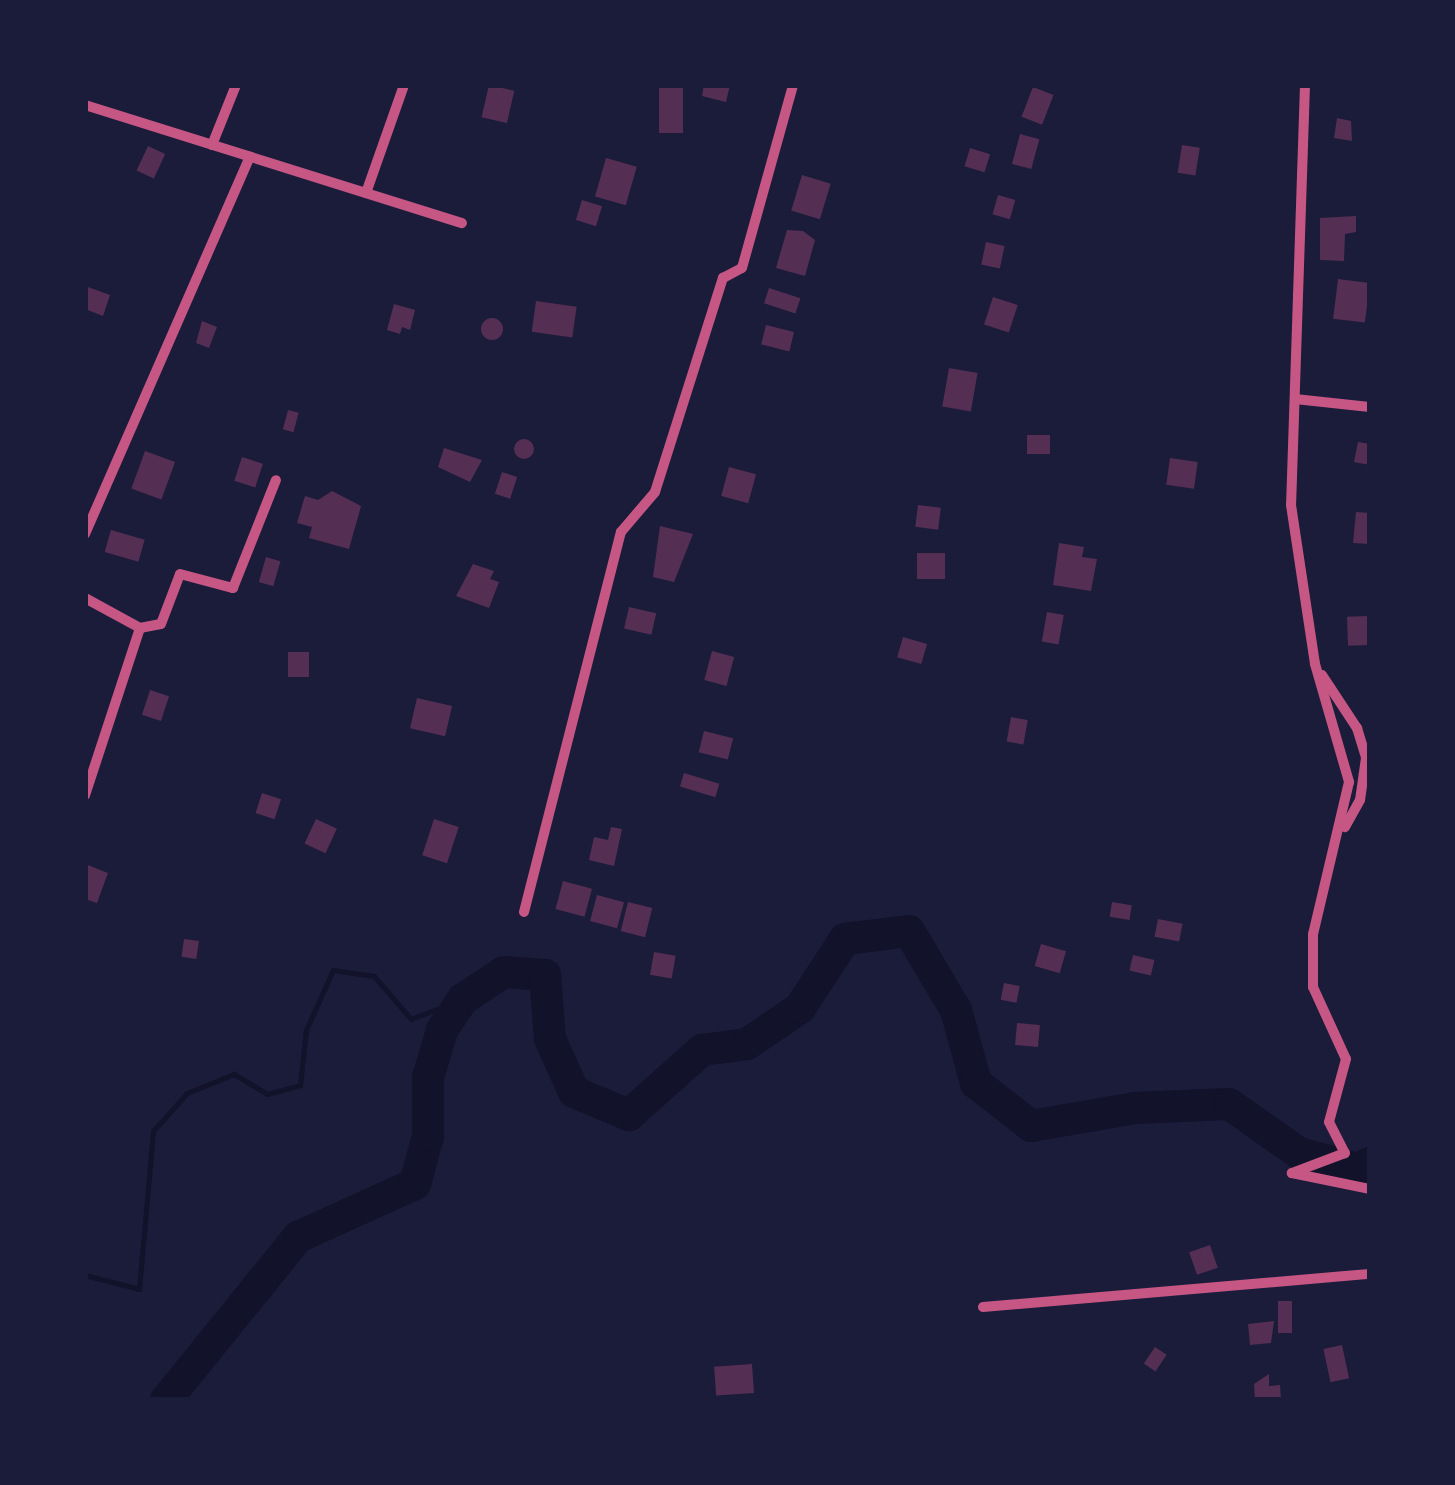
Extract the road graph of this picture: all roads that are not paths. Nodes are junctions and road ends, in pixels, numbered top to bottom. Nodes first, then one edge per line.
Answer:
1 (236, 85) edge
2 (404, 85) edge
3 (794, 85) edge
4 (1305, 85) edge
5 (85, 105) edge
6 (212, 145) junction
7 (250, 157) junction
8 (366, 194) junction
9 (462, 224) dead end
10 (1295, 398) junction
11 (1370, 407) edge
12 (276, 480) dead end
13 (85, 534) edge
14 (85, 598) edge
15 (140, 628) junction
16 (1315, 664) junction
17 (1357, 728) junction
18 (1370, 731) edge
19 (85, 794) edge
20 (1342, 832) junction
21 (524, 912) dead end
22 (1370, 1189) edge
23 (1370, 1274) edge
24 (983, 1307) dead end

1 - 6 street
2 - 8 street
3 - 21 street
4 - 10 street
5 - 6 street
6 - 7 street
7 - 8 street
7 - 13 street
8 - 9 street
10 - 11 street
10 - 16 street
12 - 15 street
14 - 15 street
15 - 19 street
16 - 17 street
16 - 20 street
17 - 18 street
17 - 20 street
20 - 22 street
23 - 24 street

